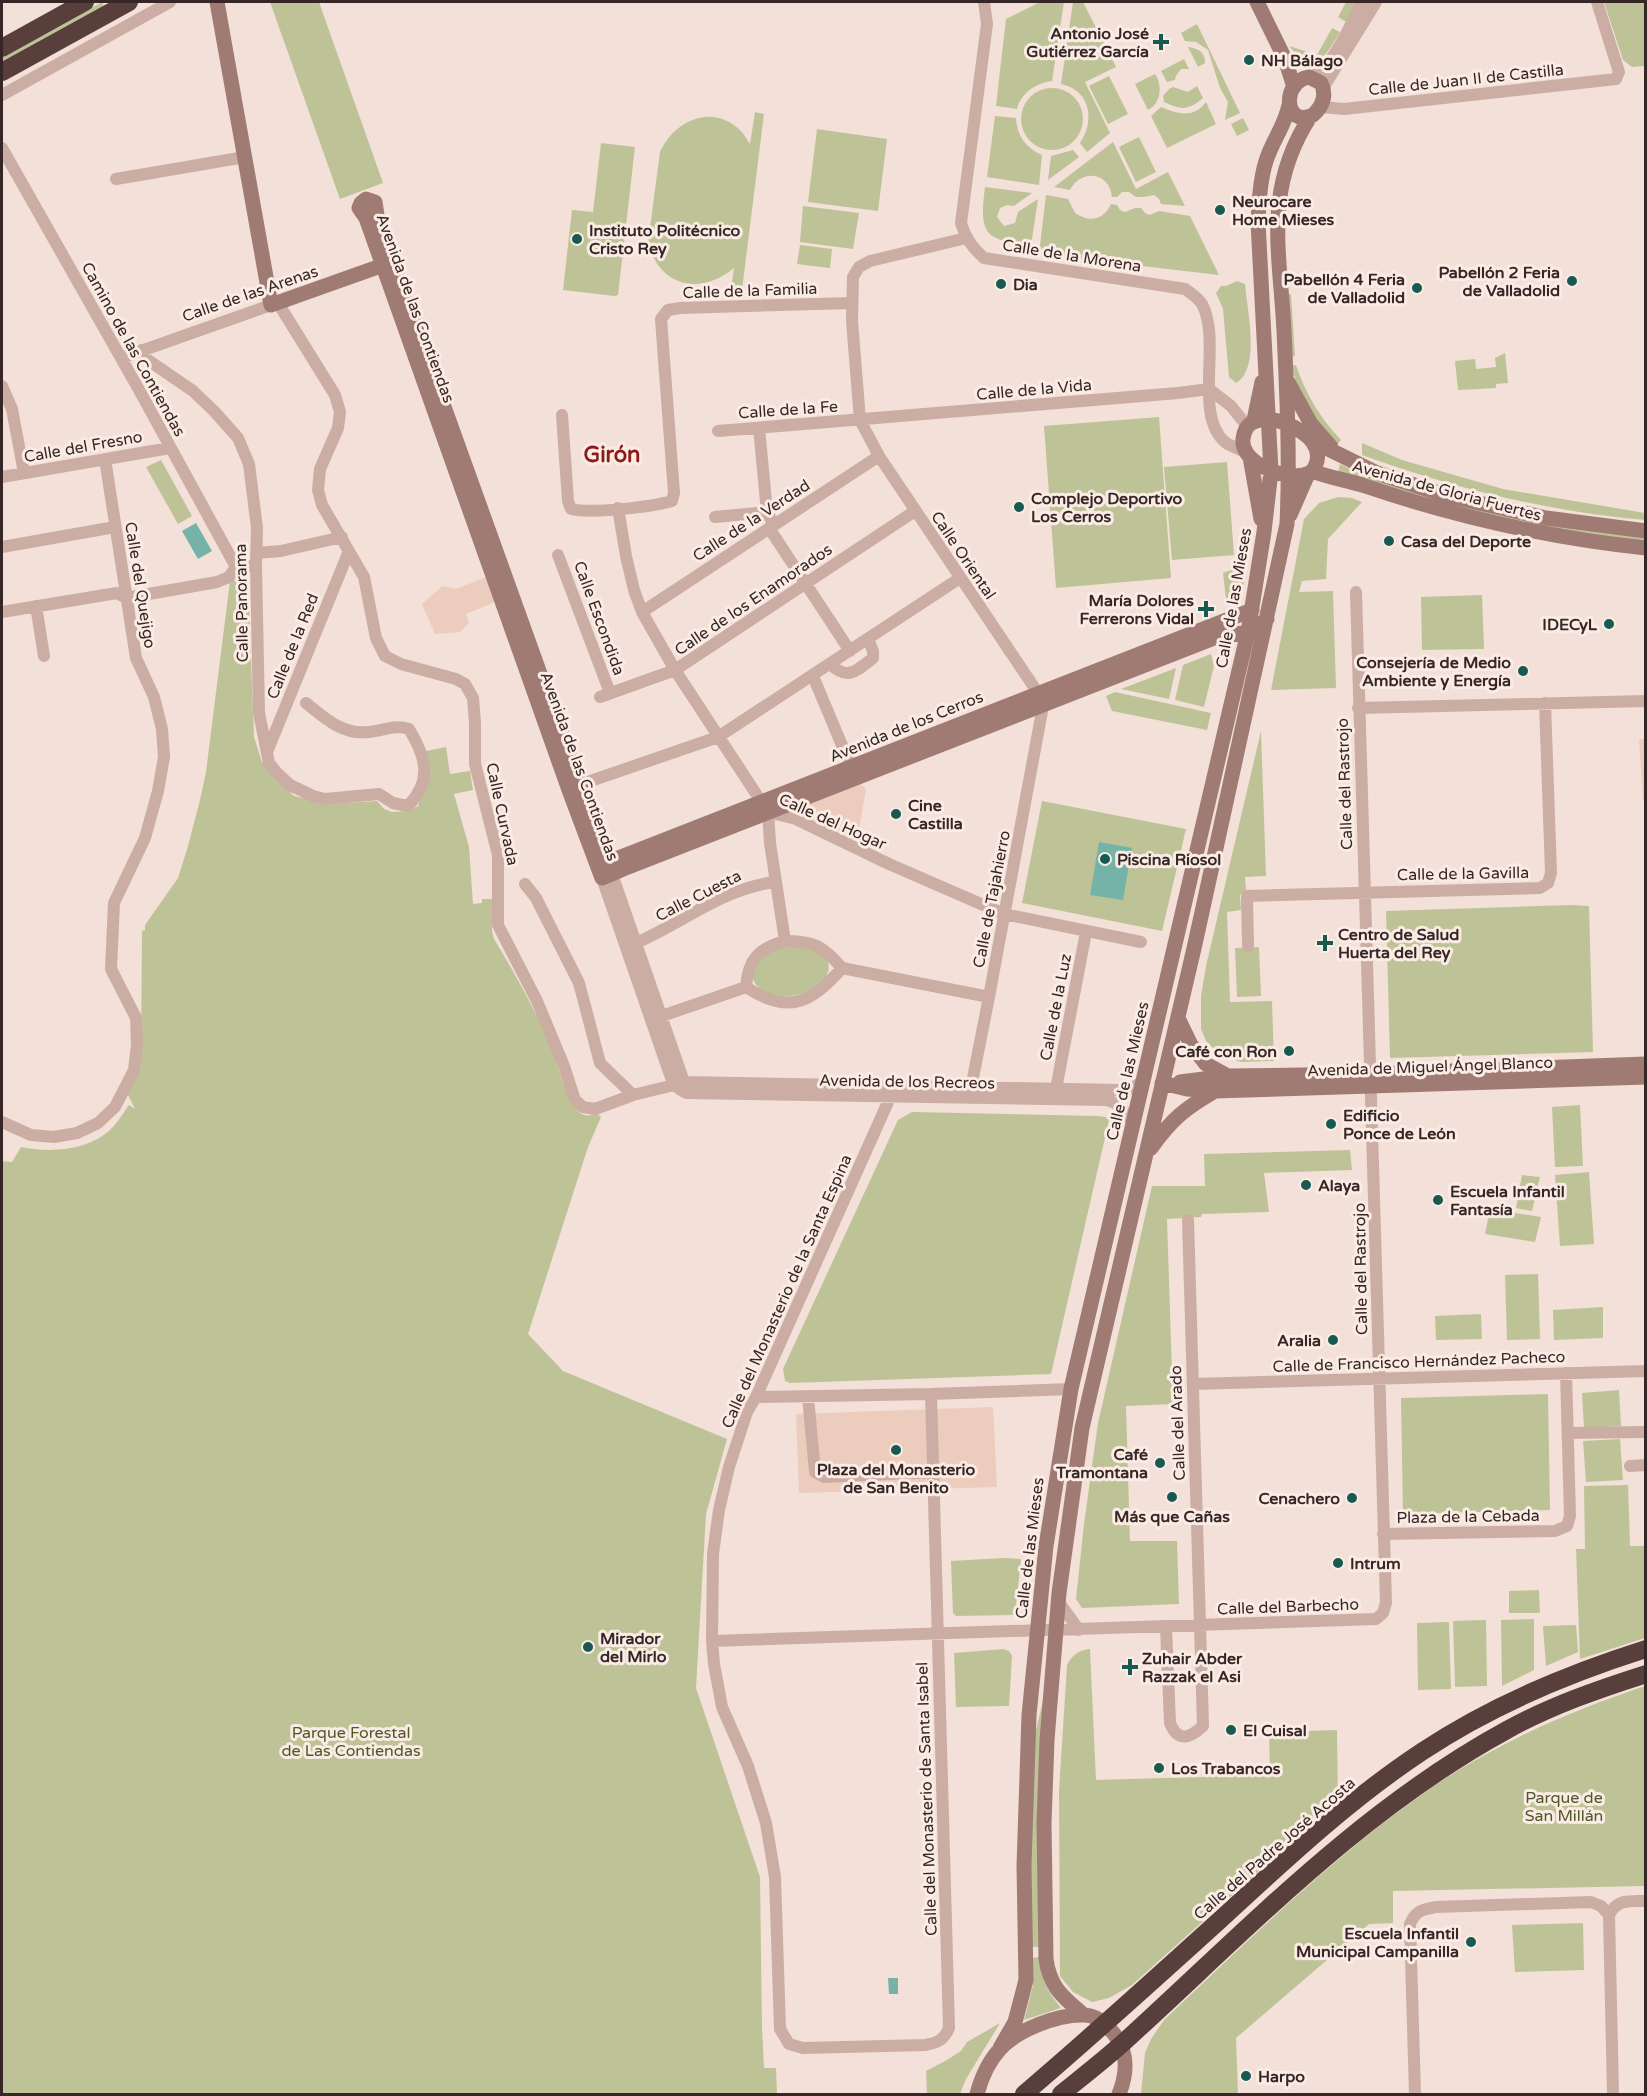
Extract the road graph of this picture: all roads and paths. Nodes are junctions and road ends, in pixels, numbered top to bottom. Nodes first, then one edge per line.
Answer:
1 (84, 2) edge
2 (129, 2) edge
3 (170, 2) edge
4 (218, 2) edge
5 (984, 2) edge
6 (1257, 2) edge
7 (1362, 2) edge
8 (1376, 2) edge
9 (1597, 2) edge
10 (2, 48) edge
11 (2, 72) edge
12 (1308, 82) junction
13 (2, 95) edge
14 (1290, 105) junction
15 (1315, 112) junction
16 (2, 148) edge
17 (245, 157) junction
18 (116, 179) dead end
19 (966, 238) junction
20 (388, 264) junction
21 (852, 303) junction
22 (274, 304) junction
23 (141, 350) junction
24 (121, 358) junction
25 (1210, 371) junction
26 (1286, 377) junction
27 (2, 386) edge
28 (1209, 389) junction
29 (1226, 403) junction
30 (7, 410) edge
31 (562, 415) dead end
32 (861, 420) junction
33 (1257, 422) junction
34 (1288, 424) junction
35 (759, 428) junction
36 (718, 431) dead end
37 (1312, 441) junction
38 (170, 448) junction
39 (1248, 454) junction
40 (879, 456) junction
41 (1339, 456) junction
42 (105, 459) junction
43 (1271, 471) junction
44 (1310, 472) junction
45 (24, 473) junction
46 (1289, 474) junction
47 (2, 477) edge
48 (618, 508) junction
49 (915, 511) junction
50 (767, 512) junction
51 (715, 517) dead end
52 (1287, 524) junction
53 (772, 526) junction
54 (116, 527) junction
55 (1646, 531) edge
56 (1264, 532) junction
57 (342, 537) junction
58 (2, 547) edge
59 (1646, 548) edge
60 (349, 551) junction
61 (558, 555) dead end
62 (256, 559) junction
63 (236, 567) junction
64 (960, 578) junction
65 (805, 584) junction
66 (1356, 592) dead end
67 (126, 598) junction
68 (36, 606) junction
69 (1252, 610) junction
70 (2, 612) edge
71 (642, 612) junction
72 (1266, 619) junction
73 (1227, 620) junction
74 (1248, 632) junction
75 (1219, 637) junction
76 (868, 639) junction
77 (850, 651) junction
78 (44, 656) dead end
79 (1241, 660) junction
80 (830, 664) junction
81 (675, 670) junction
82 (813, 676) junction
83 (605, 695) joint
84 (1040, 700) junction
85 (1646, 701) edge
86 (306, 703) dead end
87 (1545, 703) junction
88 (1358, 708) junction
89 (259, 712) junction
90 (280, 718) junction
91 (718, 737) junction
92 (266, 753) junction
93 (851, 766) junction
94 (1231, 782) junction
95 (579, 785) junction
96 (796, 801) junction
97 (767, 818) junction
98 (796, 819) junction
99 (605, 870) junction
100 (1191, 873) junction
101 (776, 882) junction
102 (525, 884) dead end
103 (1364, 892) junction
104 (1004, 914) junction
105 (1086, 932) junction
106 (785, 941) junction
107 (1141, 942) dead end
108 (636, 943) junction
109 (1248, 946) dead end
110 (842, 968) junction
111 (746, 987) junction
112 (989, 997) junction
113 (662, 1017) junction
114 (1178, 1018) junction
115 (1646, 1064) edge
116 (1228, 1076) junction
117 (1646, 1077) edge
118 (1371, 1080) junction
119 (1142, 1082) junction
120 (1162, 1083) junction
121 (679, 1084) junction
122 (1056, 1089) junction
123 (1215, 1091) junction
124 (891, 1092) junction
125 (970, 1093) junction
126 (633, 1095) junction
127 (2, 1122) edge
128 (1133, 1123) junction
129 (1145, 1155) junction
130 (1188, 1220) dead end
131 (1097, 1360) junction
132 (1646, 1371) edge
133 (1566, 1373) junction
134 (1378, 1379) junction
135 (1192, 1384) junction
136 (1071, 1389) junction
137 (931, 1394) junction
138 (756, 1397) junction
139 (808, 1397) junction
140 (1082, 1428) junction
141 (1646, 1432) edge
142 (1568, 1433) junction
143 (1646, 1465) edge
144 (1630, 1466) dead end
145 (953, 1471) dead end
146 (933, 1472) junction
147 (1053, 1502) junction
148 (1383, 1534) junction
149 (1058, 1601) junction
150 (1376, 1619) joint
151 (1200, 1625) junction
152 (1166, 1627) junction
153 (1079, 1630) junction
154 (1036, 1631) junction
155 (1056, 1631) junction
156 (938, 1634) junction
157 (712, 1641) junction
158 (1646, 1649) edge
159 (1646, 1674) edge
160 (1027, 1758) junction
161 (1646, 1901) edge
162 (1609, 1915) junction
163 (1084, 2015) junction
164 (1106, 2024) junction
165 (785, 2040) joint
166 (1122, 2043) junction
167 (1000, 2048) junction
168 (977, 2094) edge
169 (1024, 2094) edge
170 (1061, 2094) edge
171 (1119, 2094) edge
172 (1415, 2094) edge
173 (1613, 2094) edge

1 - 10 highway
2 - 11 highway
3 - 13 street
4 - 17 main road
5 - 19 street
6 - 12 main road
7 - 12 street
8 - 12 street
9 - 15 street, Calle de Juan II de Castilla
12 - 14 main road
12 - 15 main road
14 - 15 main road
14 - 33 main road, Calle de las Mieses
15 - 26 main road
16 - 24 street, Camino de las Contiendas
17 - 18 street
17 - 22 main road
19 - 21 street
19 - 25 street, Calle de la Morena
20 - 22 main road, Calle de las Arenas
20 - 95 main road, Avenida de las Contiendas
20 - 99 main road, Avenida de las Contiendas
21 - 32 street
21 - 48 street, Calle de la Familia
22 - 23 street, Calle de las Arenas
22 - 57 street
23 - 24 street, Calle de las Arenas
23 - 62 street, Calle Panorama
24 - 38 street, Camino de las Contiendas
25 - 28 street, Calle de la Morena
25 - 29 street, Calle de la Morena
26 - 34 main road
26 - 41 main road
27 - 30 street
28 - 29 street, Calle de la Morena
28 - 32 street, Calle de la Vida
28 - 39 street, Calle de la Morena
29 - 33 street, Calle de la Morena
30 - 45 street
31 - 48 street
32 - 35 street, Calle de la Fe
32 - 40 street, Calle Oriental
33 - 34 main road
33 - 39 main road
33 - 43 main road, Calle de las Mieses
34 - 37 main road, Avenida de Gloria Fuertes
34 - 46 main road
35 - 36 street, Calle de la Fe
35 - 50 street
37 - 41 main road, Avenida de Gloria Fuertes
37 - 44 main road
38 - 42 street, Calle del Fresno
38 - 63 street, Camino de las Contiendas
39 - 43 main road
39 - 56 main road
40 - 49 street, Calle Oriental
40 - 53 street, Calle de la Verdad
41 - 55 main road, Avenida de Gloria Fuertes
42 - 45 street, Calle del Fresno
42 - 54 street, Calle del Quejigo
43 - 46 main road, Avenida de Gloria Fuertes
43 - 56 main road, Calle de las Mieses
44 - 46 main road, Avenida de Gloria Fuertes
44 - 52 main road
44 - 59 main road, Avenida de Gloria Fuertes
45 - 47 street, Calle del Fresno
46 - 52 main road
48 - 71 street, Calle del Hogar
49 - 64 street, Calle Oriental
49 - 65 street, Calle de los Enamorados
50 - 51 street
50 - 53 street
52 - 72 main road
53 - 65 street
53 - 71 street, Calle de la Verdad
54 - 58 street
54 - 67 street, Calle del Quejigo
56 - 69 main road, Calle de las Mieses
57 - 60 street
57 - 62 street
60 - 90 street, Calle de la Red
60 - 126 street, Calle Curvada
61 - 83 street, Calle Escondida
62 - 63 street
62 - 89 street, Calle Panorama
63 - 67 street
64 - 76 street
64 - 84 street, Calle Oriental
65 - 77 street
65 - 81 street, Calle de los Enamorados
66 - 88 street, Calle del Rastrojo
67 - 68 street
67 - 127 street, Calle del Quejigo
68 - 70 street
68 - 78 street
69 - 73 main road, Avenida de los Cerros
69 - 74 main road, Calle de las Mieses
71 - 81 street, Calle del Hogar
72 - 74 main road
72 - 94 main road
73 - 74 main road
73 - 84 main road, Avenida de los Cerros
74 - 75 main road, Avenida de los Cerros
74 - 79 main road, Calle de las Mieses
74 - 94 main road
75 - 79 main road
75 - 84 main road, Avenida de los Cerros
76 - 77 street
76 - 80 street
77 - 80 street
79 - 100 main road, Calle de las Mieses
80 - 82 street
81 - 83 street, Calle de los Enamorados
81 - 91 street, Calle del Hogar
82 - 91 street
82 - 93 street
84 - 93 main road, Avenida de los Cerros
84 - 96 main road, Avenida de los Cerros
84 - 104 street, Calle de Tajahierro
85 - 87 street
86 - 92 street, Calle Panorama
87 - 88 street
87 - 103 street, Calle de la Gavilla
88 - 103 street, Calle del Rastrojo
89 - 90 street
89 - 92 street, Calle Panorama
90 - 92 street, Calle de la Red
91 - 95 street
91 - 97 street, Calle del Hogar
93 - 97 main road, Avenida de los Cerros
94 - 114 main road
95 - 99 main road, Avenida de las Contiendas
96 - 97 main road, Avenida de los Cerros
96 - 98 street
97 - 98 street, Calle del Hogar
97 - 99 main road, Avenida de los Cerros
97 - 99 main road, Avenida de los Cerros
97 - 101 street
98 - 104 street, Calle del Hogar
99 - 108 street, Avenida de las Contiendas
99 - 121 street, Avenida de las Contiendas
100 - 119 main road, Calle de las Mieses
100 - 120 main road
101 - 106 street
101 - 108 street, Calle Cuesta
102 - 126 street
103 - 109 street, Calle de la Gavilla
103 - 118 street, Calle del Rastrojo
104 - 105 street, Calle del Hogar
104 - 112 street, Calle de Tajahierro
105 - 107 street, Calle del Hogar
105 - 122 street, Calle de la Luz
106 - 110 street
106 - 111 street
108 - 113 street, Avenida de las Contiendas
110 - 111 street
110 - 112 street
111 - 113 street
112 - 125 street, Calle de Tajahierro
113 - 121 street, Avenida de las Contiendas
114 - 116 main road
114 - 120 main road
115 - 118 main road, Avenida de Miguel Ángel Blanco
116 - 118 main road, Avenida de Miguel Ángel Blanco
116 - 120 main road, Avenida de Miguel Ángel Blanco
117 - 118 main road, Avenida de Miguel Ángel Blanco
118 - 123 main road, Avenida de Miguel Ángel Blanco
118 - 134 street, Calle del Rastrojo
119 - 122 street, Avenida de los Recreos
119 - 128 main road, Calle de las Mieses
120 - 123 main road, Avenida de Miguel Ángel Blanco
120 - 128 main road
120 - 129 main road
121 - 124 street, Avenida de los Recreos
121 - 126 street, Calle Curvada
122 - 125 street, Avenida de los Recreos
123 - 129 main road, Avenida de Miguel Ángel Blanco
124 - 125 street, Avenida de los Recreos
124 - 138 street, Calle del Monasterio de la Santa Espina
125 - 128 street, Avenida de los Recreos
128 - 136 main road, Calle de las Mieses
129 - 131 main road
130 - 135 street, Calle del Arado
131 - 136 main road
131 - 140 main road
132 - 133 street, Calle de Francisco Hernández Pacheco
133 - 134 street, Calle de Francisco Hernández Pacheco
133 - 142 street, Plaza de la Cebada
134 - 135 street, Calle de Francisco Hernández Pacheco
134 - 148 street, Calle del Rastrojo
135 - 151 street, Calle del Arado
136 - 137 street
136 - 140 main road
136 - 147 main road, Calle de las Mieses
137 - 139 street
137 - 146 street, Calle del Monasterio de Santa Isabel
138 - 139 street
138 - 157 street, Calle del Monasterio de la Santa Espina
139 - 146 street
140 - 149 main road
141 - 142 street
142 - 148 street, Plaza de la Cebada
143 - 144 street
145 - 146 street
146 - 156 street, Calle del Monasterio de Santa Isabel
147 - 154 main road, Calle de las Mieses
147 - 155 main road
148 - 150 street, Calle del Rastrojo
149 - 153 street
149 - 155 main road
150 - 151 street, Calle del Barbecho
151 - 152 street, Calle del Barbecho
151 - 152 street, Calle del Barbecho
152 - 153 street, Calle del Barbecho
153 - 155 street, Calle del Barbecho
154 - 155 street, Calle del Barbecho
154 - 156 street, Calle del Barbecho
154 - 160 main road, Calle de las Mieses
155 - 160 main road
155 - 163 main road
156 - 157 street, Calle del Barbecho
156 - 165 street, Calle del Monasterio de Santa Isabel
157 - 165 street, Calle del Monasterio de la Santa Espina
158 - 164 highway, Calle del Padre José Acosta
159 - 166 highway
160 - 167 main road, Calle de las Mieses
161 - 162 street
162 - 172 street
162 - 173 street
163 - 164 main road
163 - 167 main road
164 - 166 main road
164 - 169 highway, Calle del Padre José Acosta
166 - 170 highway
166 - 171 main road
167 - 168 main road, Calle de las Mieses

